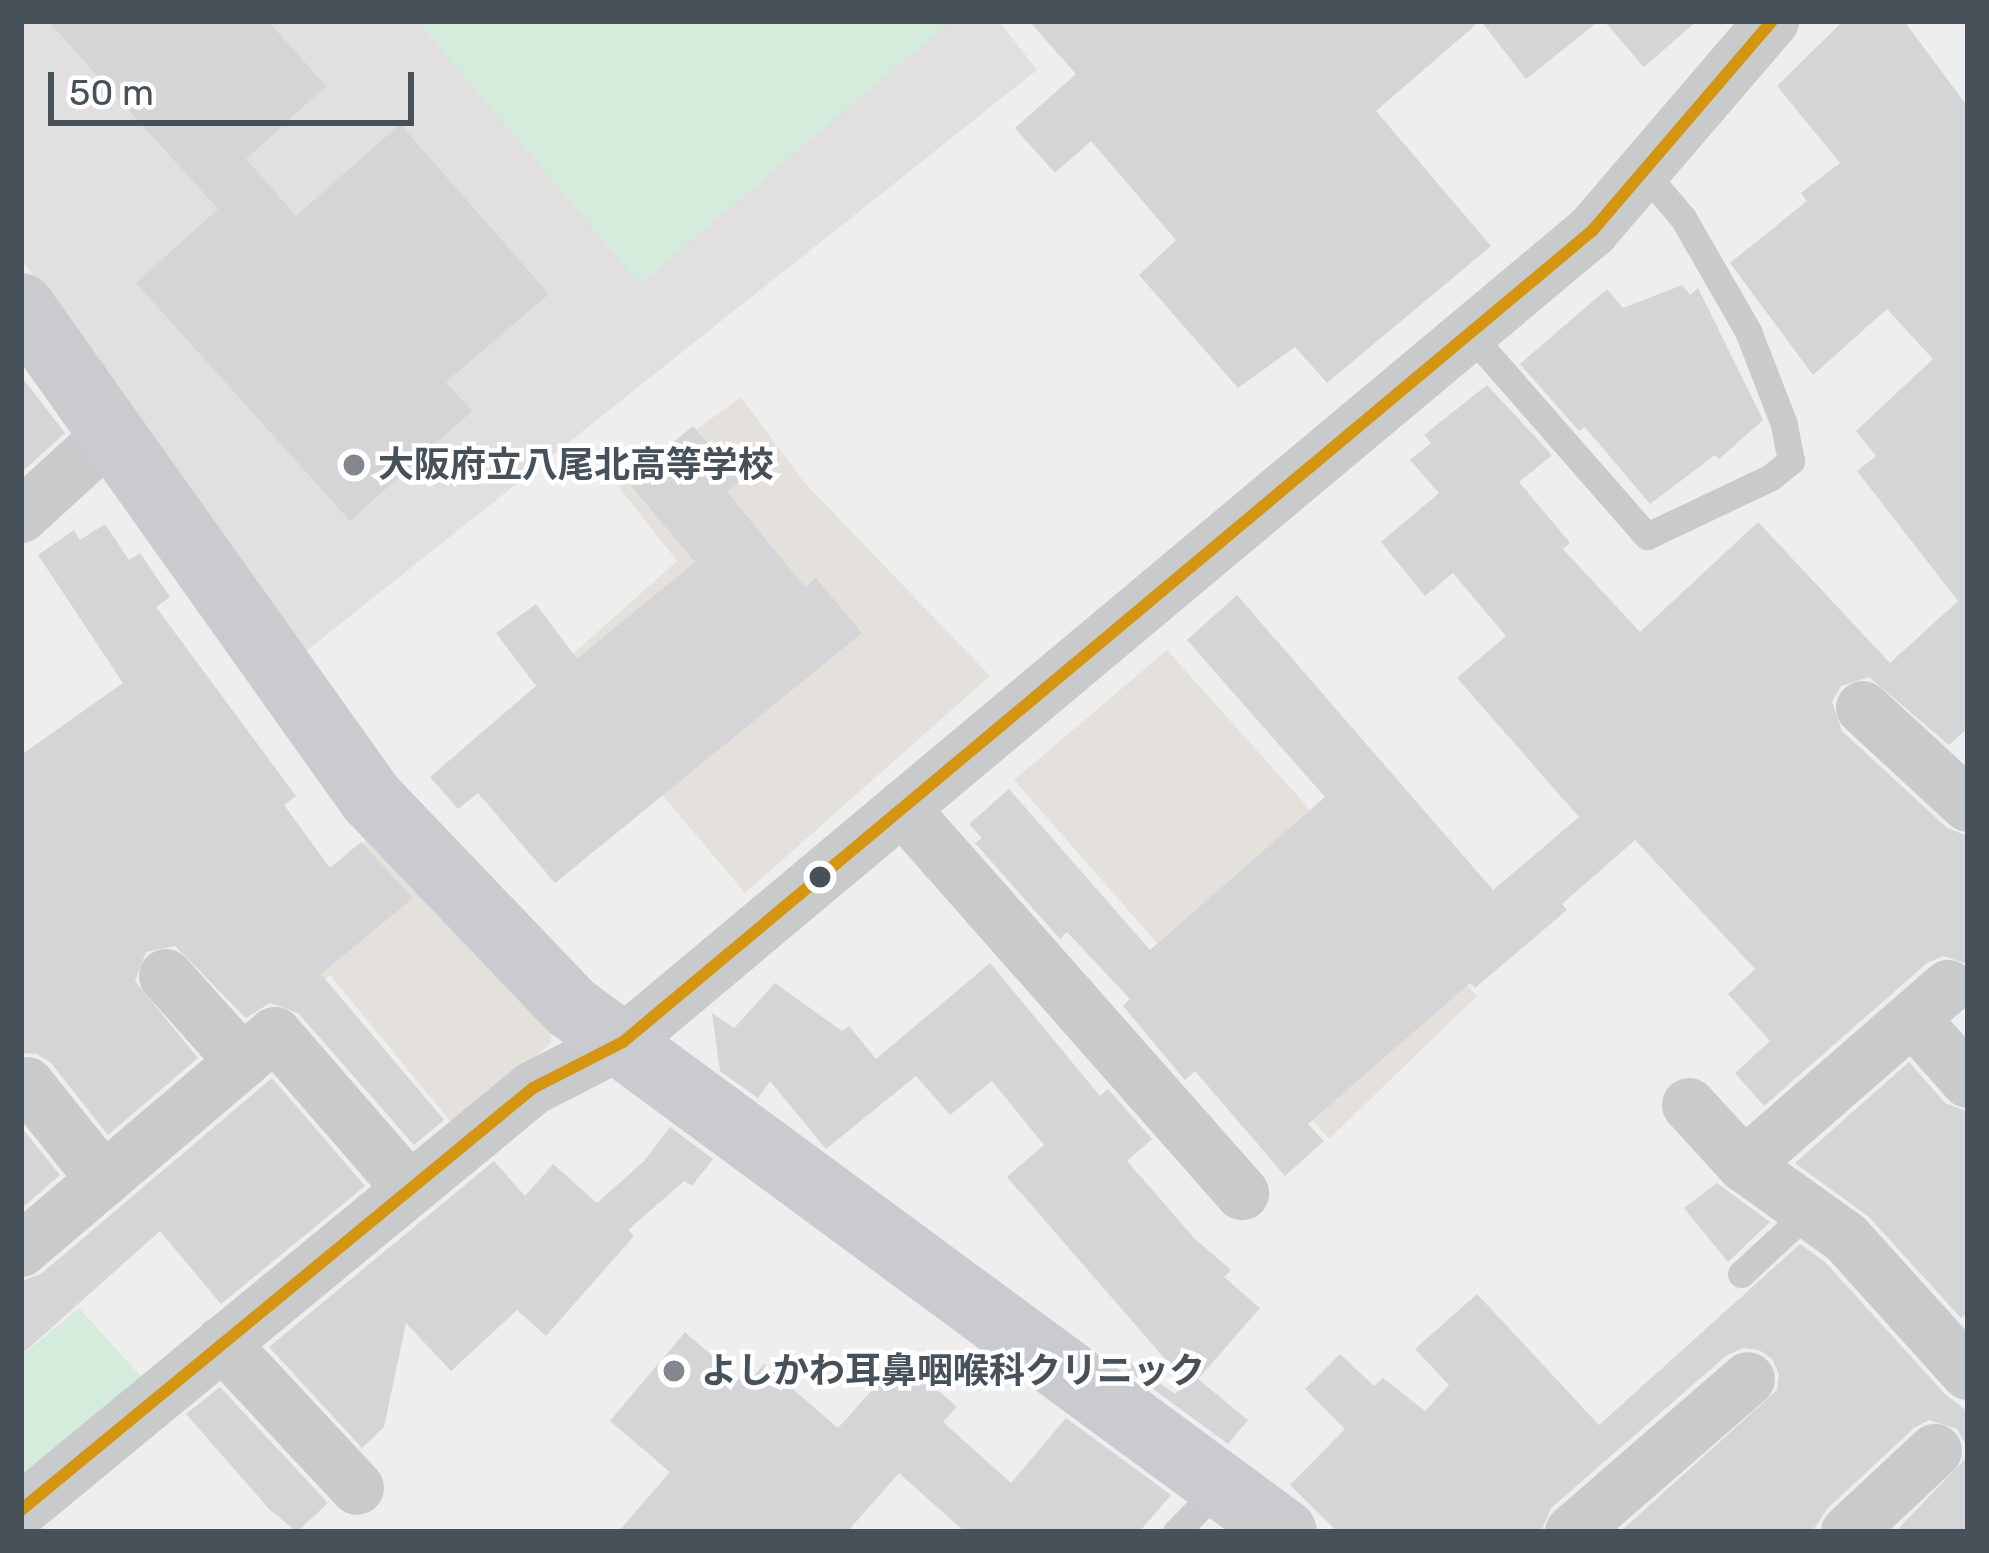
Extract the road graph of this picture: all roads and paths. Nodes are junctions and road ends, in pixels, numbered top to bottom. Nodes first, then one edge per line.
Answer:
1 (1772, 21) edge
2 (1643, 171) junction
3 (21, 305) edge
4 (1469, 333) junction
5 (112, 434) junction
6 (21, 515) edge
7 (1863, 708) dead end
8 (1968, 805) edge
9 (902, 808) junction
10 (166, 976) dead end
11 (622, 1042) junction
12 (243, 1062) junction
13 (1968, 1081) edge
14 (27, 1084) dead end
15 (1688, 1105) dead end
16 (1744, 1165) junction
17 (104, 1180) junction
18 (409, 1188) junction
19 (1242, 1192) dead end
20 (1810, 1210) junction
21 (21, 1250) edge
22 (1741, 1274) dead end
23 (222, 1343) junction
24 (1968, 1372) edge
25 (1748, 1379) dead end
26 (1936, 1451) dead end
27 (1222, 1485) junction
28 (357, 1488) dead end
29 (21, 1510) edge
30 (1176, 1532) edge
31 (1284, 1532) edge
32 (1572, 1532) edge
33 (1848, 1532) edge

1 - 2 street
2 - 4 street
2 - 4 lane
3 - 5 street
4 - 9 street
5 - 6 street
5 - 11 street
7 - 8 street
9 - 11 street
9 - 19 street
10 - 12 street
11 - 18 street
11 - 27 street
12 - 17 street
12 - 18 street
13 - 16 street
14 - 17 street
15 - 16 street
16 - 20 street
17 - 21 street
18 - 23 street
20 - 22 lane
20 - 24 street
23 - 28 street
23 - 29 street
25 - 32 street
26 - 33 street
27 - 30 lane
27 - 31 street

